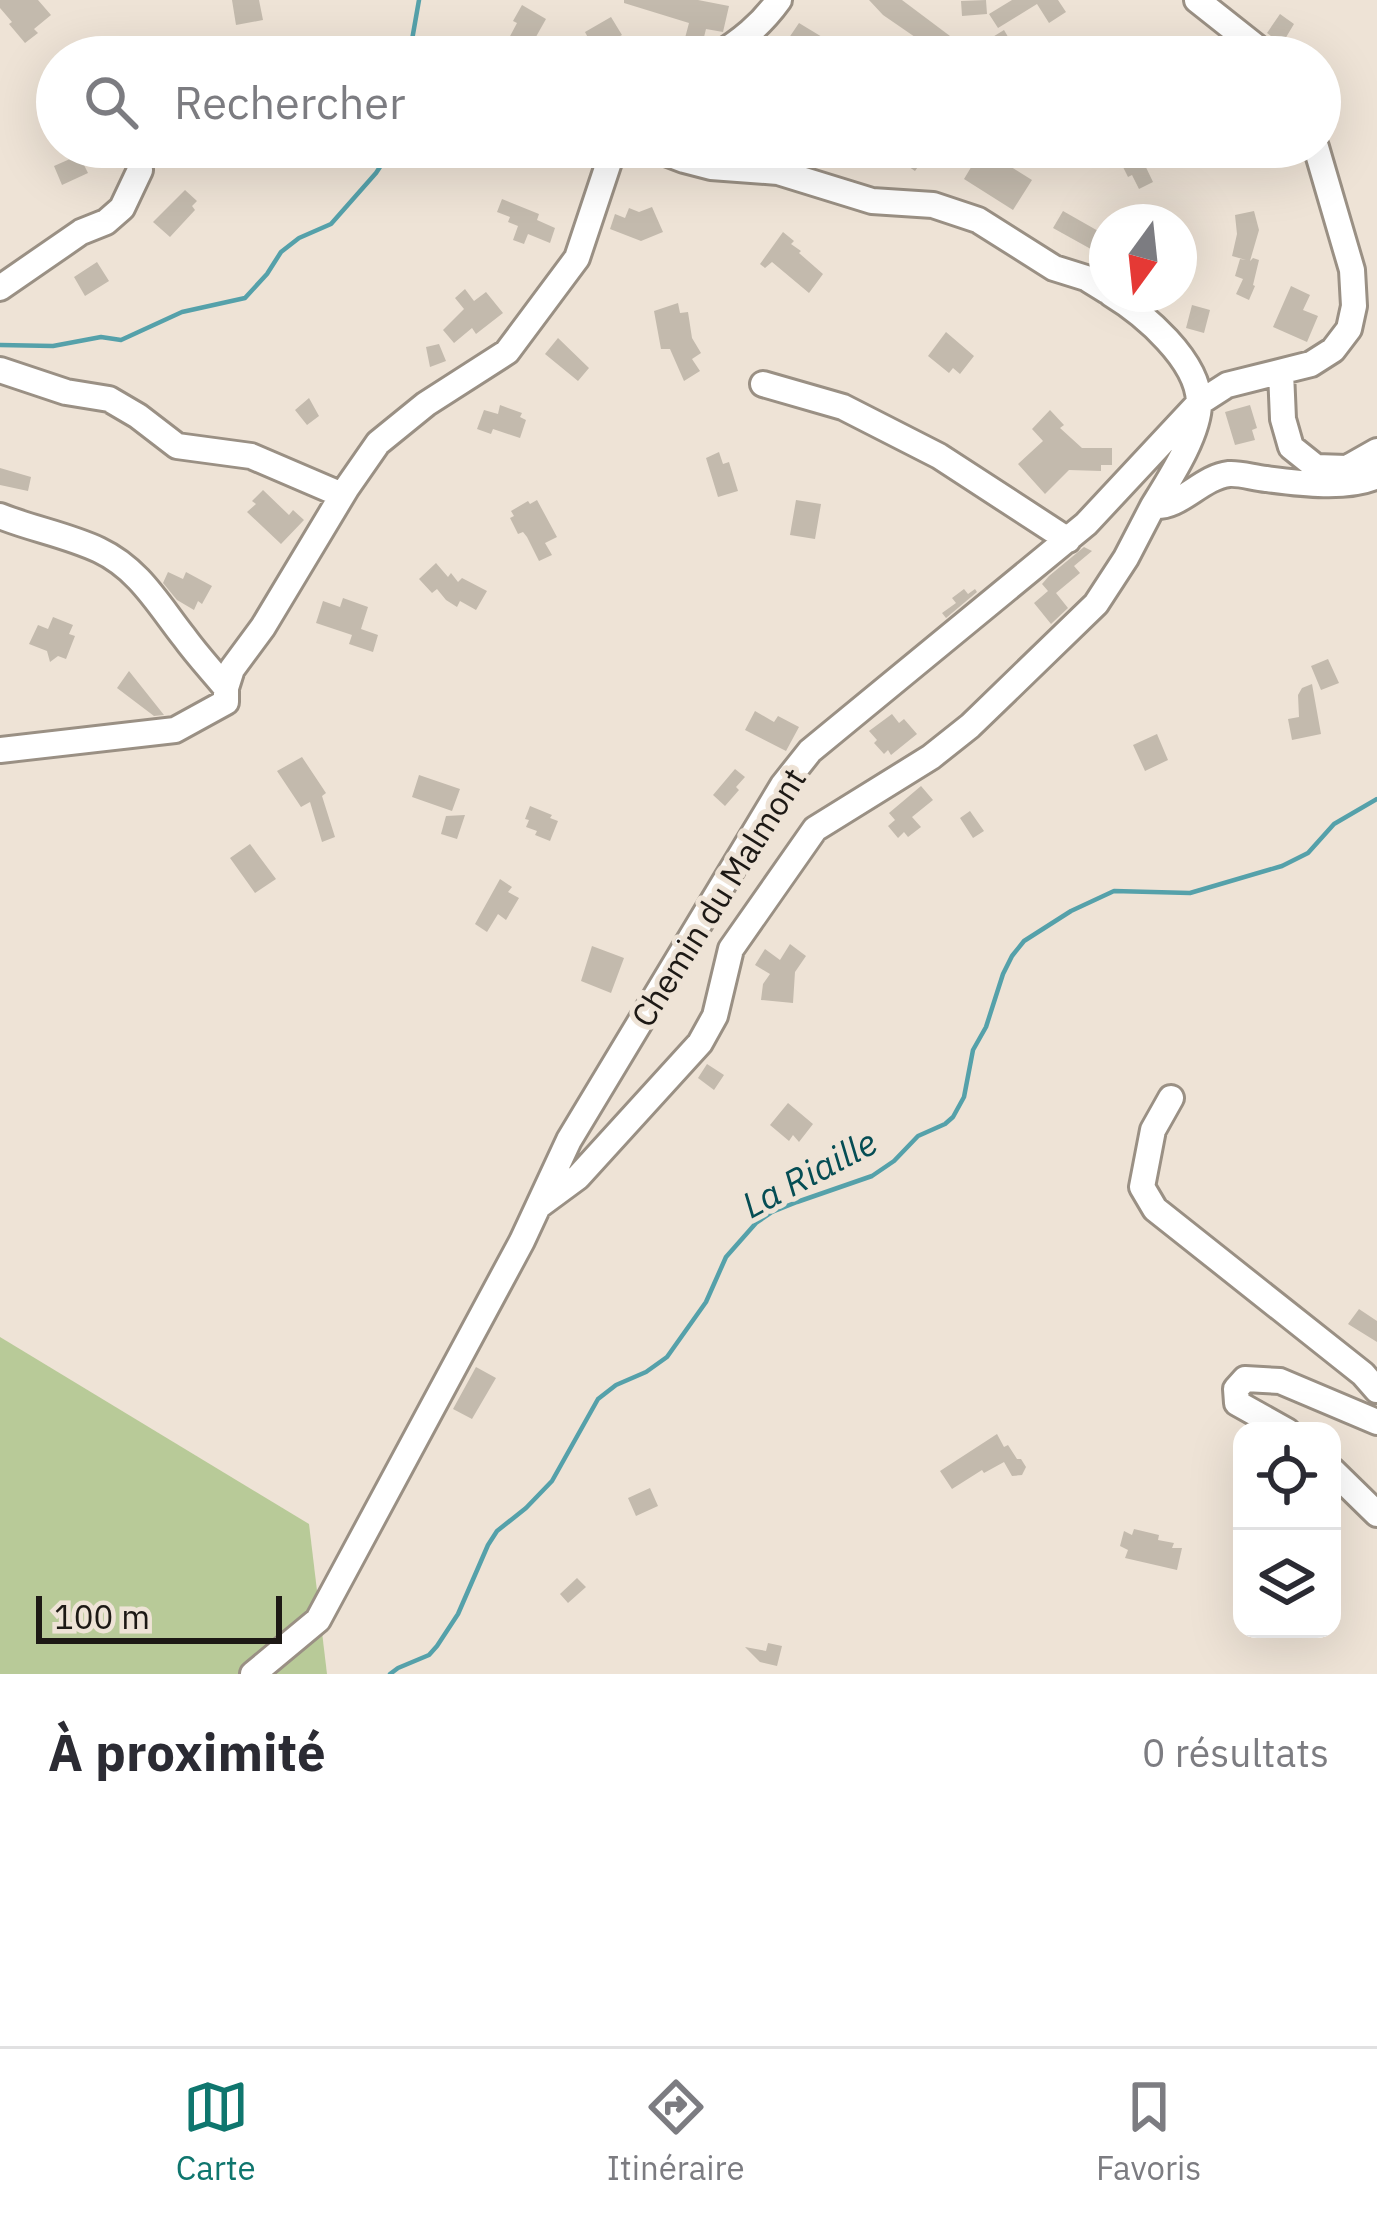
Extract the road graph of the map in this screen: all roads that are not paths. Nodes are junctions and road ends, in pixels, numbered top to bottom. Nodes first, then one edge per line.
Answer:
1 (779, 0) edge
2 (1197, 0) edge
3 (747, 36) edge
4 (1242, 36) edge
5 (607, 168) edge
6 (724, 168) edge
7 (1322, 168) edge
8 (140, 170) dead end
9 (1089, 280) edge
10 (0, 288) edge
11 (1139, 312) edge
12 (0, 370) edge
13 (1281, 372) junction
14 (763, 384) dead end
15 (1199, 403) junction
16 (1377, 452) edge
17 (1377, 476) edge
18 (342, 495) junction
19 (1153, 506) junction
20 (0, 516) edge
21 (1068, 540) junction
22 (226, 688) junction
23 (0, 750) edge
24 (1171, 1098) dead end
25 (538, 1207) junction
26 (1377, 1390) edge
27 (1271, 1422) edge
28 (1377, 1423) edge
29 (1341, 1479) edge
30 (1377, 1514) edge
31 (253, 1674) edge

1 - 3 street
2 - 4 street
5 - 18 street
6 - 9 street
7 - 13 street, Chemin du Malmont
8 - 10 street
11 - 15 street
12 - 18 street
13 - 15 street, Chemin du Malmont
13 - 16 street
14 - 21 street
15 - 19 street
15 - 21 street, Chemin du Malmont
17 - 19 street
18 - 22 street
19 - 25 street
20 - 22 street
21 - 25 street, Chemin du Malmont
22 - 23 street
24 - 26 street
25 - 31 street, Chemin du Malmont
27 - 28 street
29 - 30 street

